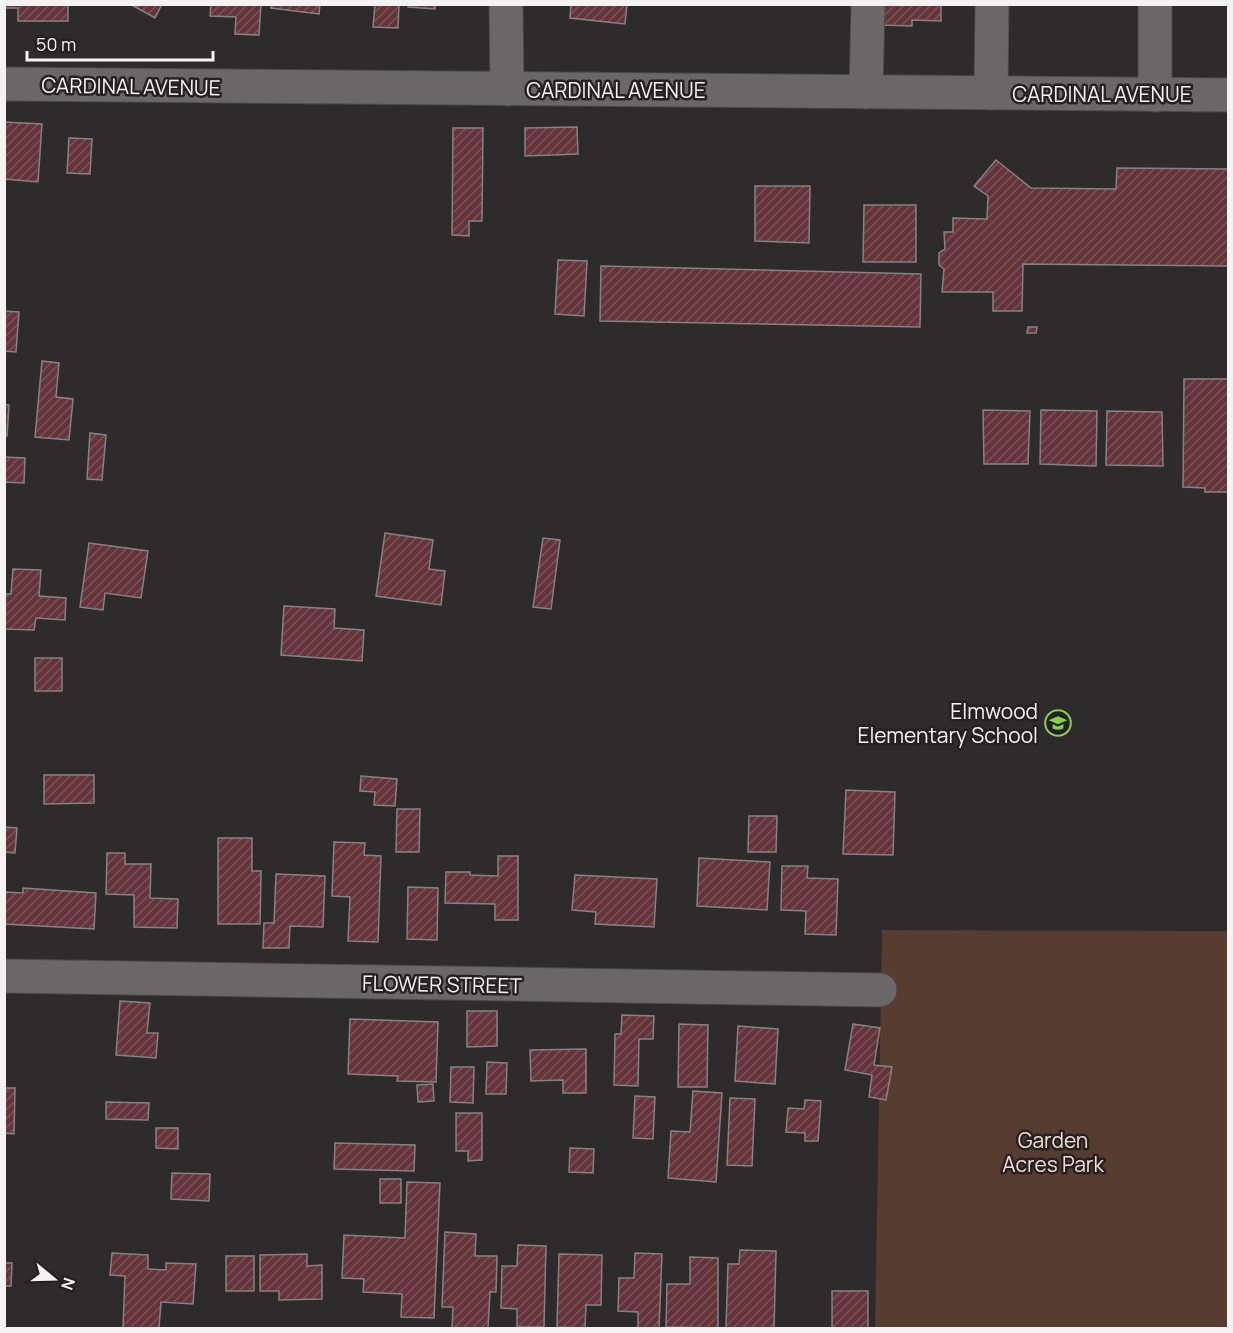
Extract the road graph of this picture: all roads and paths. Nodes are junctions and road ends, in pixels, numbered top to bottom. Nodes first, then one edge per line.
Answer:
1 (506, 4) edge
2 (868, 4) edge
3 (992, 4) edge
4 (1155, 4) edge
5 (4, 84) edge
6 (507, 89) junction
7 (866, 92) junction
8 (991, 93) junction
9 (1155, 94) junction
10 (1228, 95) edge
11 (4, 976) edge
12 (880, 990) dead end

1 - 6 street
2 - 7 street
3 - 8 street
4 - 9 street
5 - 6 street, CARDINAL AVENUE
6 - 7 street, CARDINAL AVENUE
7 - 8 street, CARDINAL AVENUE
8 - 9 street, CARDINAL AVENUE
9 - 10 street, CARDINAL AVENUE
11 - 12 street, FLOWER STREET

